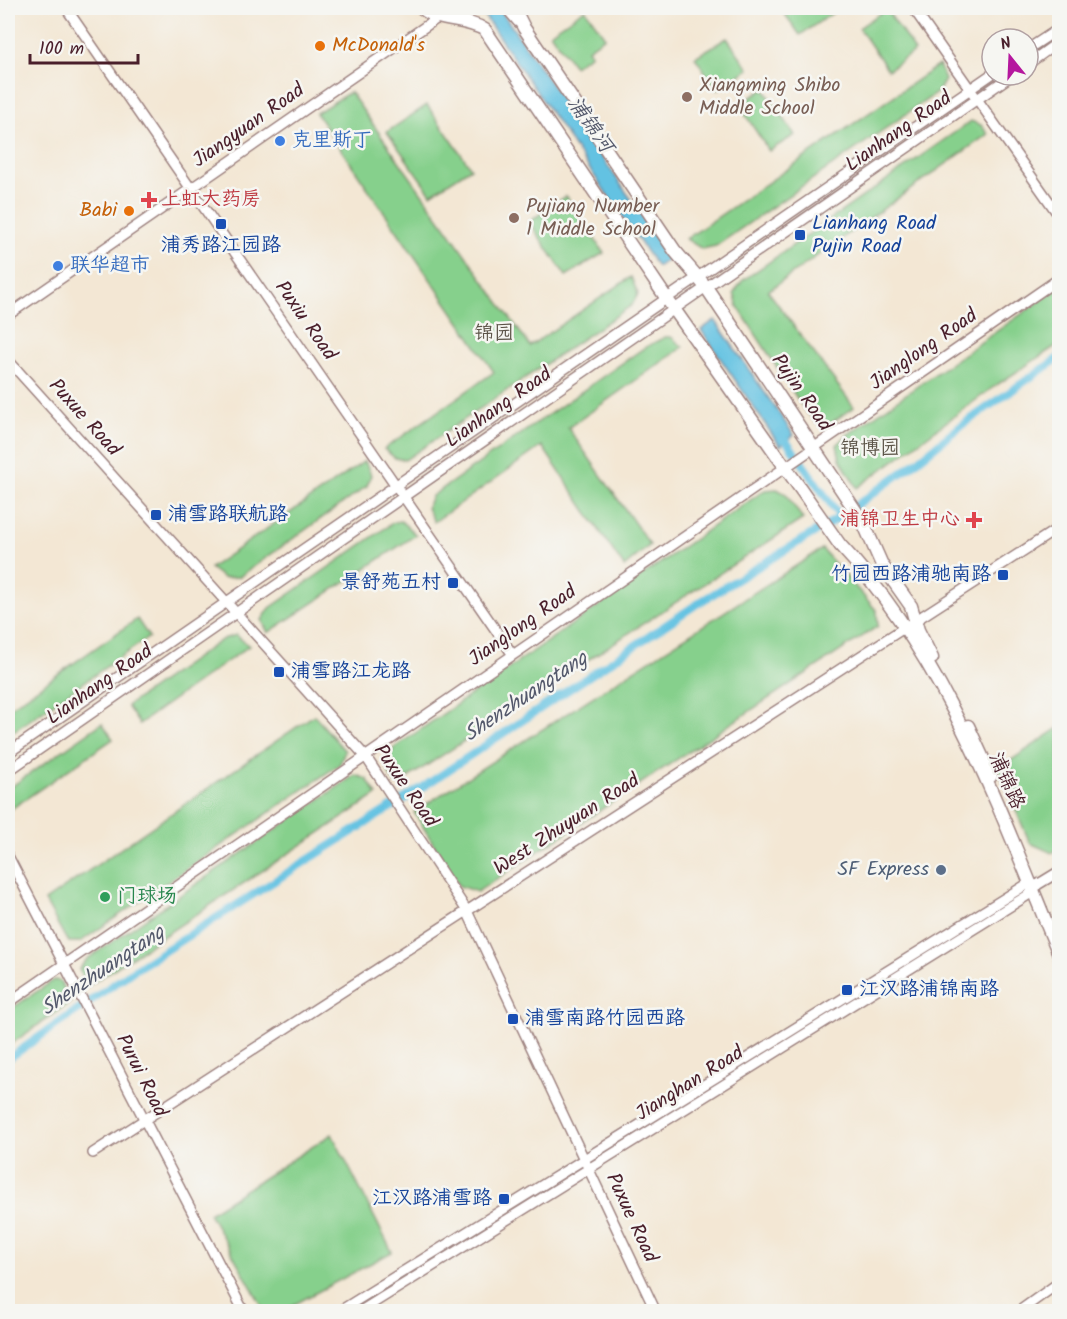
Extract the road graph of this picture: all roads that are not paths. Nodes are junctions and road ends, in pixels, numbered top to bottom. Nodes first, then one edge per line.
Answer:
1 (66, 8) edge
2 (422, 8) edge
3 (452, 8) edge
4 (506, 8) edge
5 (514, 8) edge
6 (913, 8) edge
7 (437, 18) junction
8 (524, 28) junction
9 (1059, 28) edge
10 (1040, 41) edge
11 (1059, 41) edge
12 (1040, 55) edge
13 (980, 82) edge
14 (995, 87) edge
15 (969, 90) junction
16 (977, 100) junction
17 (191, 189) junction
18 (1059, 217) edge
19 (1059, 278) edge
20 (699, 284) junction
21 (674, 301) junction
22 (8, 315) edge
23 (8, 360) edge
24 (815, 448) junction
25 (786, 467) junction
26 (397, 485) junction
27 (403, 496) junction
28 (1059, 527) edge
29 (226, 603) junction
30 (235, 613) junction
31 (910, 624) junction
32 (513, 655) junction
33 (8, 753) edge
34 (366, 757) junction
35 (8, 771) edge
36 (8, 856) edge
37 (1059, 871) edge
38 (1033, 887) junction
39 (467, 911) junction
40 (1059, 937) edge
41 (1059, 956) edge
42 (63, 965) junction
43 (8, 1003) edge
44 (143, 1121) junction
45 (93, 1153) dead end
46 (583, 1158) junction
47 (588, 1168) junction
48 (1059, 1282) edge
49 (244, 1311) edge
50 (338, 1311) edge
51 (359, 1311) edge
52 (656, 1311) edge
53 (1018, 1311) edge

1 - 17 street, Puxiu Road
2 - 7 main road
3 - 7 street, Jiangyuan Road
4 - 8 street, Pujin Road
5 - 8 main road, Pujin Road
6 - 15 street
7 - 17 street, Jiangyuan Road
7 - 21 main road
8 - 20 main road, Pujin Road
9 - 10 street
11 - 12 street
13 - 15 street, Lianhang Road
14 - 16 street, Lianhang Road
15 - 16 street
15 - 20 street, Lianhang Road
16 - 18 street
16 - 20 street, Lianhang Road
17 - 22 street, Jiangyuan Road
17 - 26 street, Puxiu Road
19 - 24 street, Jianglong Road
20 - 21 street, Lianhang Road
20 - 24 main road, Pujin Road
21 - 25 main road
21 - 26 street, Lianhang Road
21 - 27 street, Lianhang Road
23 - 29 street, Puxue Road
24 - 25 street, Jianglong Road
24 - 31 main road, Pujin Road
25 - 31 main road
25 - 32 street, Jianglong Road
26 - 27 street, Puxiu Road
26 - 29 street, Lianhang Road
27 - 30 street, Lianhang Road
27 - 32 street, Puxiu Road
28 - 31 street, West Zhuyuan Road
29 - 30 street, Puxue Road
29 - 33 street, Lianhang Road
30 - 34 street, Puxue Road
30 - 35 street, Lianhang Road
31 - 38 main road, Pujin Road
31 - 39 street, West Zhuyuan Road
32 - 34 street, Jianglong Road
34 - 39 street, Puxue Road
34 - 42 street, Jianglong Road
36 - 42 street, Purui Road
37 - 38 street
38 - 40 main road, Pujin Road
38 - 41 main road
38 - 46 street
38 - 47 street, Jianghan Road
39 - 44 street, West Zhuyuan Road
39 - 46 street, Puxue Road
42 - 43 street, Jianglong Road
42 - 44 street, Purui Road
44 - 45 street, West Zhuyuan Road
44 - 49 street, Purui Road
46 - 47 street, Puxue Road
46 - 50 street
47 - 51 street, Jianghan Road
47 - 52 street, Puxue Road
48 - 53 street

